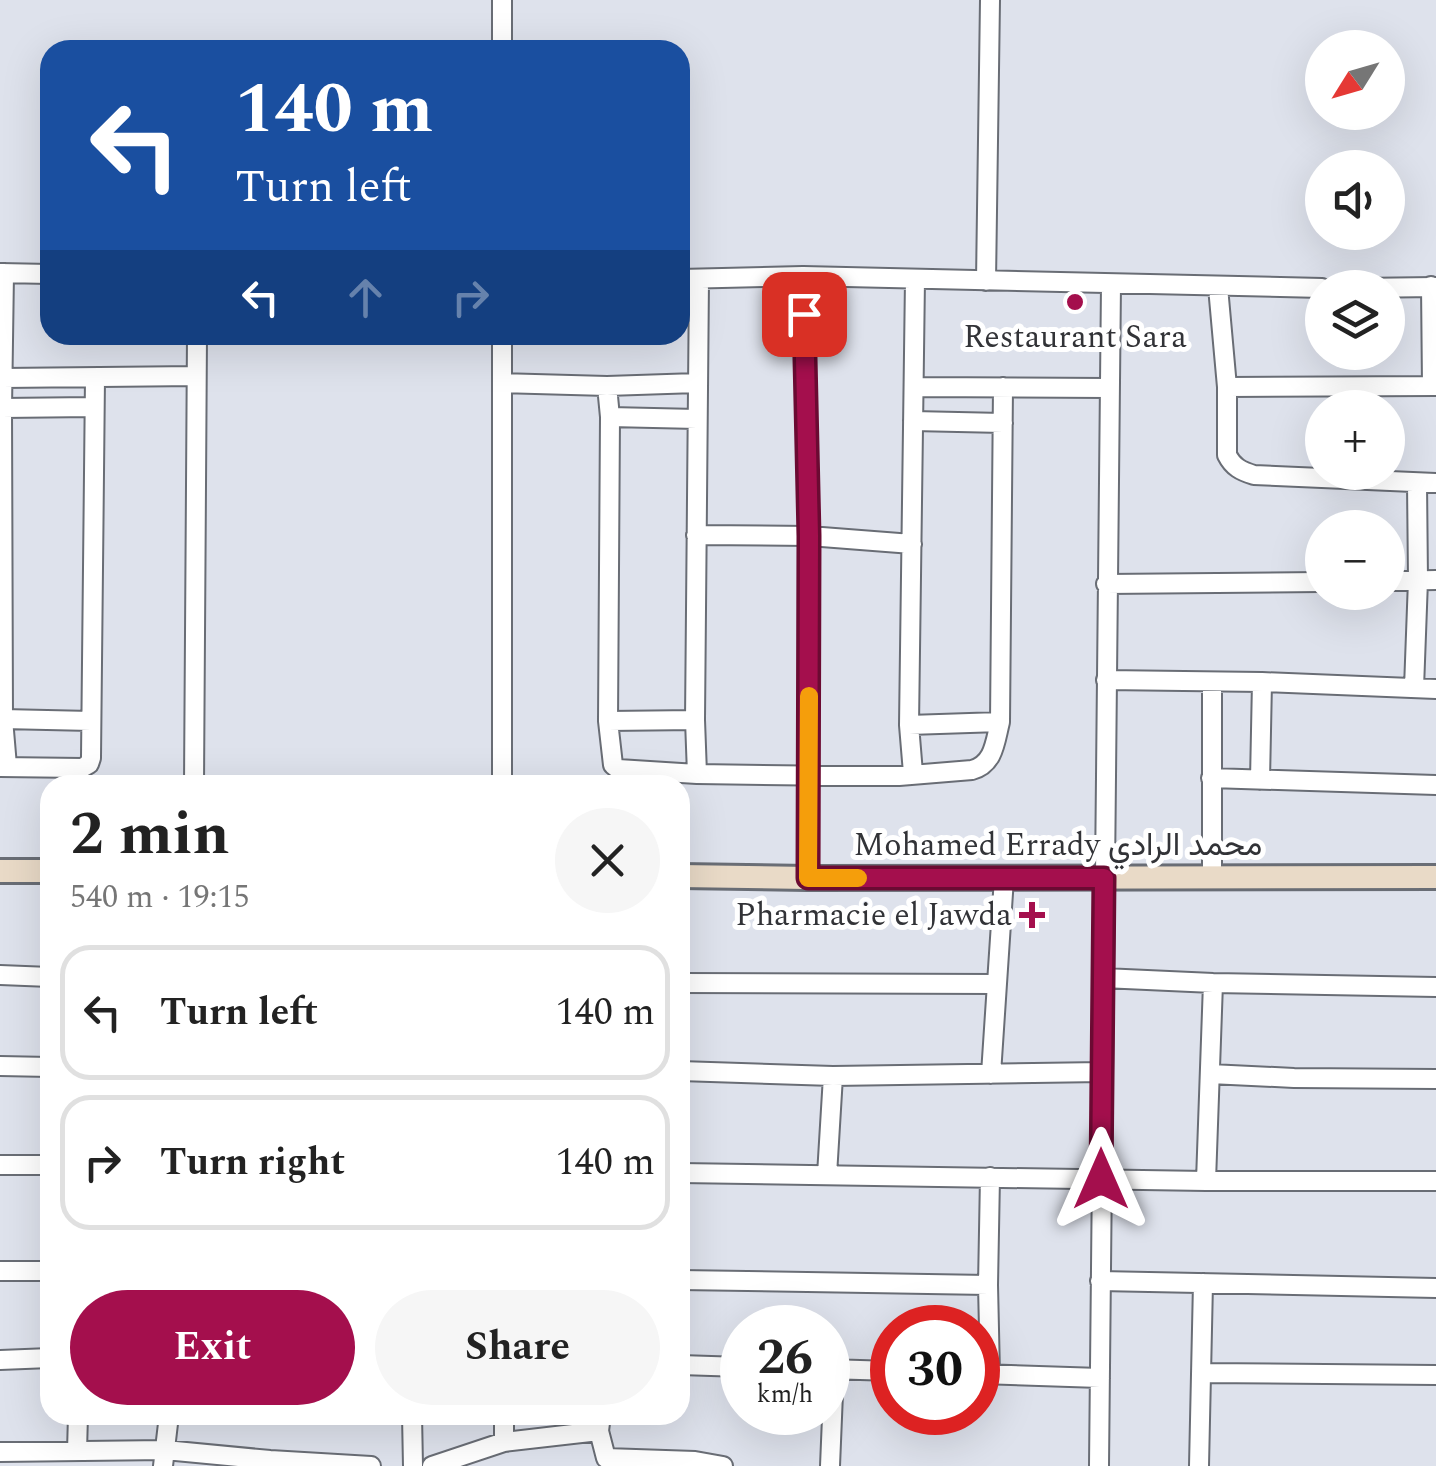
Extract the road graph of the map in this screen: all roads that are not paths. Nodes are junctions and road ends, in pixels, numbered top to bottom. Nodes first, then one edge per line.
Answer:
1 (502, 0) edge
2 (990, 0) edge
3 (502, 40) edge
4 (2, 273) edge
5 (40, 274) edge
6 (802, 276) junction
7 (690, 279) edge
8 (915, 279) junction
9 (986, 281) junction
10 (1110, 284) junction
11 (1218, 286) junction
12 (1434, 286) edge
13 (1405, 287) edge
14 (1305, 288) edge
15 (196, 345) edge
16 (502, 345) edge
17 (196, 376) junction
18 (3, 378) junction
19 (95, 378) junction
20 (698, 382) junction
21 (502, 384) junction
22 (608, 386) junction
23 (1434, 386) edge
24 (914, 387) junction
25 (1003, 387) junction
26 (1226, 387) junction
27 (1108, 388) junction
28 (93, 407) junction
29 (2, 408) edge
30 (610, 417) junction
31 (697, 419) junction
32 (913, 421) junction
33 (1003, 423) junction
34 (1426, 483) edge
35 (1, 506) edge
36 (696, 536) junction
37 (809, 536) junction
38 (912, 544) junction
39 (1, 555) edge
40 (1427, 580) edge
41 (1305, 582) edge
42 (1106, 584) junction
43 (1106, 680) junction
44 (1212, 682) junction
45 (1262, 682) junction
46 (1414, 688) junction
47 (1436, 689) edge
48 (3, 720) junction
49 (695, 720) junction
50 (92, 721) junction
51 (608, 721) junction
52 (1000, 722) junction
53 (909, 725) junction
54 (4, 766) edge
55 (913, 773) junction
56 (697, 774) junction
57 (810, 774) junction
58 (194, 775) edge
59 (502, 775) edge
60 (1211, 778) junction
61 (1260, 780) junction
62 (1436, 785) edge
63 (0, 871) edge
64 (40, 871) edge
65 (690, 876) edge
66 (1212, 876) junction
67 (1436, 877) edge
68 (808, 878) junction
69 (1004, 878) junction
70 (1104, 878) junction
71 (0, 975) edge
72 (40, 977) edge
73 (1103, 978) junction
74 (690, 982) edge
75 (996, 984) junction
76 (1214, 984) junction
77 (1436, 987) edge
78 (0, 1066) edge
79 (40, 1067) edge
80 (690, 1071) edge
81 (1102, 1072) junction
82 (991, 1074) junction
83 (1210, 1074) junction
84 (833, 1076) junction
85 (1436, 1079) edge
86 (0, 1165) edge
87 (40, 1165) edge
88 (690, 1173) edge
89 (827, 1175) junction
90 (990, 1177) junction
91 (1101, 1179) junction
92 (1436, 1180) edge
93 (1206, 1181) junction
94 (40, 1270) edge
95 (0, 1271) edge
96 (690, 1280) edge
97 (1100, 1281) junction
98 (1204, 1283) junction
99 (988, 1285) junction
100 (1436, 1288) edge
101 (987, 1305) edge
102 (40, 1358) edge
103 (0, 1360) edge
104 (690, 1365) edge
105 (720, 1366) edge
106 (1201, 1373) junction
107 (1000, 1375) edge
108 (1436, 1375) edge
109 (1100, 1378) junction
110 (77, 1425) edge
111 (168, 1425) edge
112 (412, 1425) edge
113 (504, 1425) edge
114 (590, 1425) edge
115 (600, 1425) edge
116 (830, 1435) edge
117 (504, 1442) junction
118 (76, 1451) junction
119 (0, 1452) edge
120 (164, 1458) edge
121 (269, 1463) edge
122 (371, 1466) edge
123 (413, 1466) edge
124 (432, 1466) edge
125 (722, 1466) edge
126 (830, 1466) edge
127 (1099, 1466) edge
128 (1199, 1466) edge

1 - 3 street
2 - 9 street
4 - 5 street
4 - 18 street
6 - 7 street
6 - 8 street
6 - 37 street
7 - 20 street
8 - 9 street
8 - 24 street
9 - 10 street
10 - 11 street
10 - 27 street
11 - 14 street
11 - 26 street
12 - 13 street
12 - 23 street
15 - 17 street
16 - 21 street
17 - 19 street
17 - 58 street
18 - 19 street
18 - 29 street
19 - 28 street
20 - 22 street
20 - 31 street
21 - 22 street
21 - 59 street
22 - 30 street
23 - 26 street
24 - 25 street
24 - 32 street
25 - 27 street
25 - 33 street
26 - 34 street
27 - 42 street
28 - 29 street
28 - 50 street
29 - 35 street
30 - 31 street
30 - 51 street
31 - 36 street
32 - 33 street
32 - 38 street
33 - 52 street
34 - 40 street
35 - 39 street
36 - 37 street
36 - 49 street
37 - 38 street
37 - 57 street
38 - 53 street
39 - 48 street
40 - 46 street
41 - 42 street
42 - 43 street
43 - 44 street
43 - 70 street
44 - 45 street
44 - 60 street
45 - 46 street
45 - 61 street
46 - 47 street
48 - 50 street
48 - 54 street
49 - 51 street
49 - 56 street
50 - 54 street
51 - 56 street
52 - 53 street
52 - 55 street
53 - 55 street
55 - 57 street
56 - 57 street
57 - 68 street
60 - 61 street
60 - 66 street
61 - 62 street
63 - 64 street
65 - 68 street, Mohamed Errady محمد الرادي
66 - 67 street, Mohamed Errady محمد الرادي
66 - 70 street, Mohamed Errady محمد الرادي
68 - 69 street, Mohamed Errady محمد الرادي
69 - 70 street, Mohamed Errady محمد الرادي
69 - 75 street
70 - 73 street
71 - 72 street
73 - 76 street
73 - 81 street
74 - 75 street
75 - 82 street
76 - 77 street
76 - 83 street
78 - 79 street
80 - 84 street
81 - 82 street
81 - 91 street
82 - 84 street
83 - 85 street
83 - 93 street
84 - 89 street
86 - 87 street
88 - 89 street
89 - 90 street
90 - 91 street
90 - 99 street
91 - 93 street
91 - 97 street
92 - 93 street
94 - 95 street
96 - 99 street
97 - 98 street
97 - 109 street
98 - 100 street
98 - 106 street
99 - 101 street
102 - 103 street
104 - 105 street
106 - 108 street
106 - 128 street
107 - 109 street
109 - 127 street
110 - 118 street
111 - 120 street
112 - 123 street
113 - 117 street
114 - 117 street
115 - 125 street
116 - 126 street
117 - 124 street
118 - 119 street
118 - 120 street
120 - 121 street
121 - 122 street

